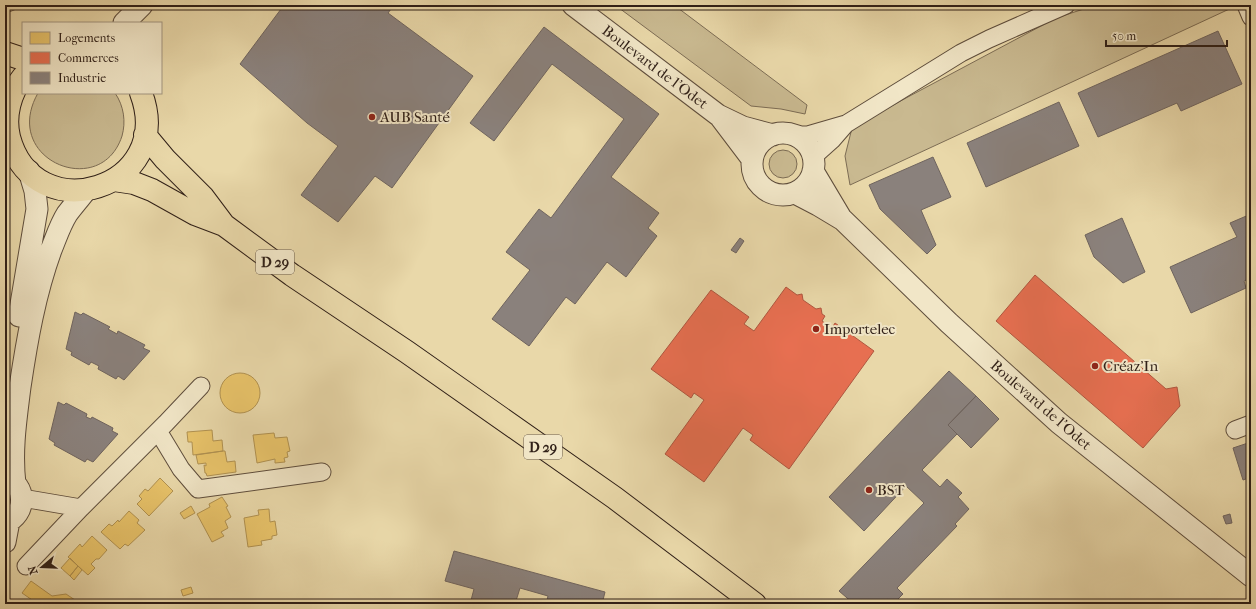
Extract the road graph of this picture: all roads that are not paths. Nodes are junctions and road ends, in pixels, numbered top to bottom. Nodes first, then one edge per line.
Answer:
1 (142, 5) edge
2 (152, 5) edge
3 (573, 5) edge
4 (1066, 5) edge
5 (1246, 5) edge
6 (1251, 17) edge
7 (125, 22) edge
8 (146, 22) edge
9 (5, 53) edge
10 (22, 59) edge
11 (22, 78) edge
12 (141, 94) edge
13 (6, 109) edge
14 (718, 115) junction
15 (846, 124) junction
16 (145, 135) junction
17 (773, 135) junction
18 (794, 135) junction
19 (752, 159) junction
20 (813, 164) junction
21 (29, 171) junction
22 (114, 180) junction
23 (86, 190) junction
24 (795, 193) junction
25 (843, 220) junction
26 (224, 225) junction
27 (200, 386) dead end
28 (5, 396) edge
29 (1251, 424) edge
30 (1235, 430) dead end
31 (158, 431) junction
32 (322, 472) dead end
33 (14, 487) edge
34 (81, 508) junction
35 (7, 522) edge
36 (5, 542) edge
37 (26, 566) dead end
38 (1251, 576) edge
39 (754, 604) edge

1 - 7 street
2 - 8 street
3 - 14 street, Boulevard de l'Odet
4 - 15 street
5 - 6 street
9 - 10 main road
11 - 13 main road
12 - 16 main road
13 - 21 main road
14 - 17 street, Boulevard de l'Odet
14 - 19 street, Boulevard de l'Odet
15 - 18 street
15 - 20 street
16 - 22 main road
16 - 26 main road, D 29
17 - 18 street, Boulevard de l'Odet
17 - 19 street
18 - 20 street, Boulevard de l'Odet
19 - 24 street, Boulevard de l'Odet
20 - 24 street
20 - 25 street, Boulevard de l'Odet
21 - 23 main road
21 - 28 street
22 - 23 main road
22 - 26 main road, D 29
23 - 33 street
24 - 25 street, Boulevard de l'Odet
25 - 38 street, Boulevard de l'Odet
26 - 39 main road, D 29
27 - 31 street
29 - 30 street
31 - 32 street
31 - 34 street
33 - 34 street
33 - 35 street
34 - 37 street
35 - 36 street

